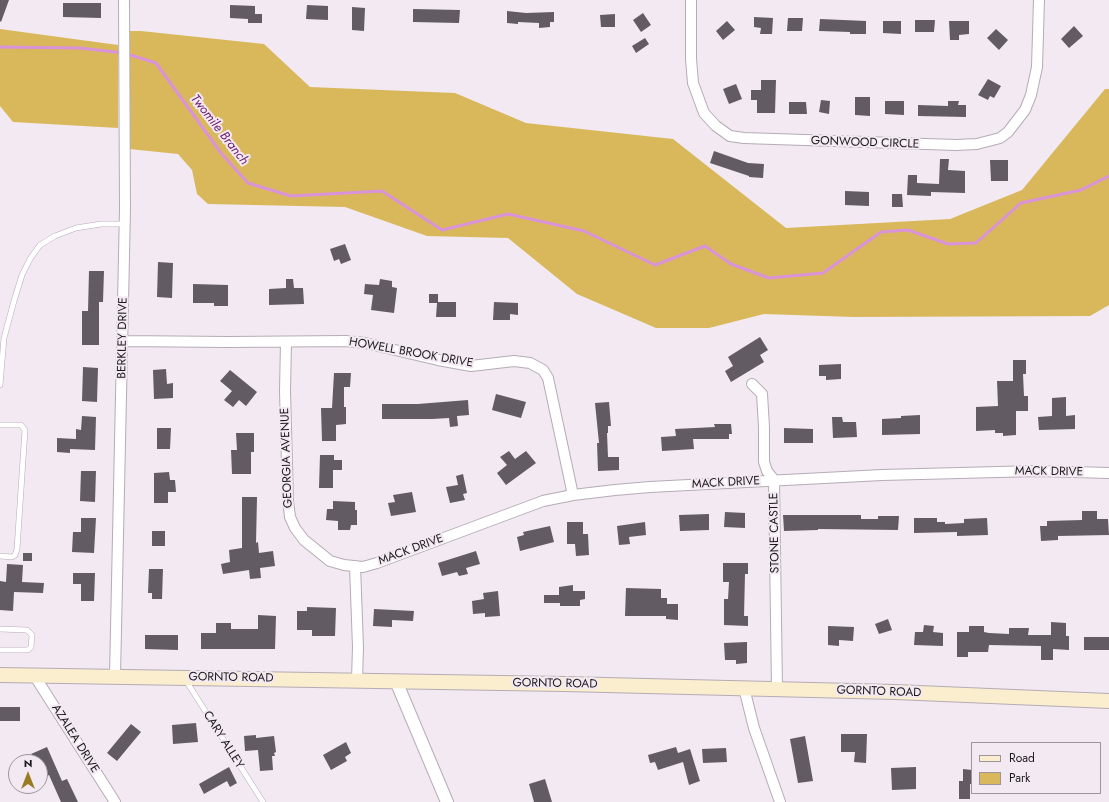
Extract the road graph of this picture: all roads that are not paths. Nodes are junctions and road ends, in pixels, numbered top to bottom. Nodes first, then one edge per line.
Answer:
1 (124, 0) edge
2 (690, 0) edge
3 (1039, 0) edge
4 (124, 224) junction
5 (123, 341) junction
6 (286, 342) junction
7 (752, 384) dead end
8 (0, 385) edge
9 (0, 425) edge
10 (1109, 473) edge
11 (774, 480) junction
12 (573, 495) junction
13 (0, 556) edge
14 (355, 566) junction
15 (0, 629) edge
16 (0, 650) edge
17 (0, 675) edge
18 (34, 675) junction
19 (115, 676) junction
20 (184, 677) junction
21 (357, 680) junction
22 (396, 680) junction
23 (744, 688) junction
24 (777, 689) junction
25 (1109, 702) edge
26 (115, 802) edge
27 (263, 802) edge
28 (447, 802) edge
29 (780, 802) edge

1 - 4 street, BERKLEY DRIVE
2 - 3 street, GONWOOD CIRCLE
4 - 5 street, BERKLEY DRIVE
4 - 8 lane
5 - 6 street, HOWELL BROOK DRIVE
5 - 19 street, BERKLEY DRIVE
6 - 12 street, HOWELL BROOK DRIVE
6 - 14 street, GEORGIA AVENUE
7 - 11 street, STONE CASTLE
9 - 13 lane
10 - 11 street, MACK DRIVE
11 - 12 street, MACK DRIVE
11 - 24 street, STONE CASTLE
12 - 14 street, MACK DRIVE
14 - 21 street
15 - 16 lane
17 - 18 main road, GORNTO ROAD
18 - 19 main road, GORNTO ROAD
18 - 26 street, AZALEA DRIVE
19 - 20 main road, GORNTO ROAD
20 - 21 main road, GORNTO ROAD
20 - 27 lane, CARY ALLEY
21 - 22 main road, GORNTO ROAD
22 - 23 main road, GORNTO ROAD
22 - 28 street
23 - 24 main road, GORNTO ROAD
23 - 29 street
24 - 25 main road, GORNTO ROAD

